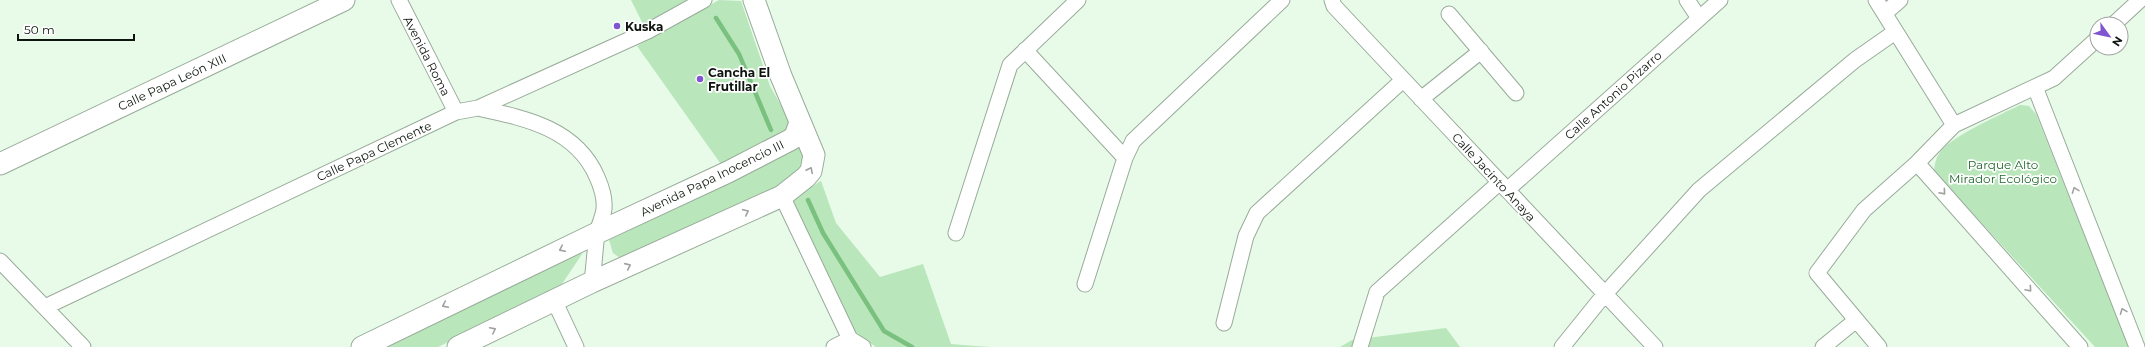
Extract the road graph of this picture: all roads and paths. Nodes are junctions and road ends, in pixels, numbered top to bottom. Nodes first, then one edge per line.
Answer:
1 (344, 0) edge
2 (399, 0) edge
3 (704, 0) edge
4 (754, 0) edge
5 (1078, 0) edge
6 (1282, 0) edge
7 (1687, 0) edge
8 (1720, 0) edge
9 (1876, 0) edge
10 (1900, 0) edge
11 (2140, 0) edge
12 (1333, 3) edge
13 (1885, 13) junction
14 (1449, 14) dead end
15 (2123, 16) edge
16 (1699, 18) junction
17 (1895, 32) junction
18 (2089, 46) edge
19 (1025, 50) junction
20 (1481, 51) junction
21 (1403, 80) junction
22 (2035, 87) junction
23 (1516, 93) dead end
24 (1421, 99) junction
25 (478, 108) junction
26 (456, 112) junction
27 (800, 122) junction
28 (1954, 125) junction
29 (1125, 158) junction
30 (1917, 163) junction
31 (0, 164) edge
32 (1503, 186) junction
33 (782, 196) junction
34 (598, 232) junction
35 (956, 233) dead end
36 (0, 261) edge
37 (592, 282) junction
38 (1085, 284) dead end
39 (1604, 294) junction
40 (554, 300) junction
41 (45, 307) junction
42 (1855, 321) junction
43 (1224, 323) dead end
44 (850, 339) junction
45 (83, 347) edge
46 (362, 347) edge
47 (458, 347) edge
48 (576, 347) edge
49 (834, 347) edge
50 (863, 347) edge
51 (1360, 347) edge
52 (1562, 347) edge
53 (1655, 347) edge
54 (1823, 347) edge
55 (1879, 347) edge
56 (2080, 347) edge
57 (2137, 347) edge

1 - 31 street, Calle Papa León XIII
2 - 26 street, Avenida Roma
3 - 25 street, Calle Papa Clemente
4 - 27 street
5 - 19 street
6 - 29 street
7 - 16 street
8 - 16 street, Calle Antonio Pizarro
9 - 13 street
10 - 13 street
11 - 15 street
12 - 21 street, Calle Jacinto Anaya
13 - 17 street
14 - 20 street
16 - 32 street, Calle Antonio Pizarro
17 - 28 street
17 - 39 street
18 - 22 street
19 - 29 street
19 - 35 street
20 - 23 street
20 - 24 street
21 - 24 street, Calle Jacinto Anaya
21 - 43 street
22 - 28 street
57 -> 22 street
24 - 32 street, Calle Jacinto Anaya
25 - 26 street, Calle Papa Clemente
25 - 34 street
26 - 41 street, Calle Papa Clemente
33 -> 27 street
27 - 34 street, Avenida Papa Inocencio III
28 - 30 street
29 - 38 street
30 - 42 street
30 -> 56 street
32 - 39 street, Calle Jacinto Anaya
32 - 51 street, Calle Antonio Pizarro
37 -> 33 street
33 - 44 street
34 - 37 street
34 -> 46 street, Avenida Papa Inocencio III
36 - 41 street
37 - 40 street
39 - 52 street
39 - 53 street, Calle Jacinto Anaya
47 -> 40 street
40 - 48 street
41 - 45 street
42 - 54 street
42 - 55 street
44 - 49 street
44 - 50 street

